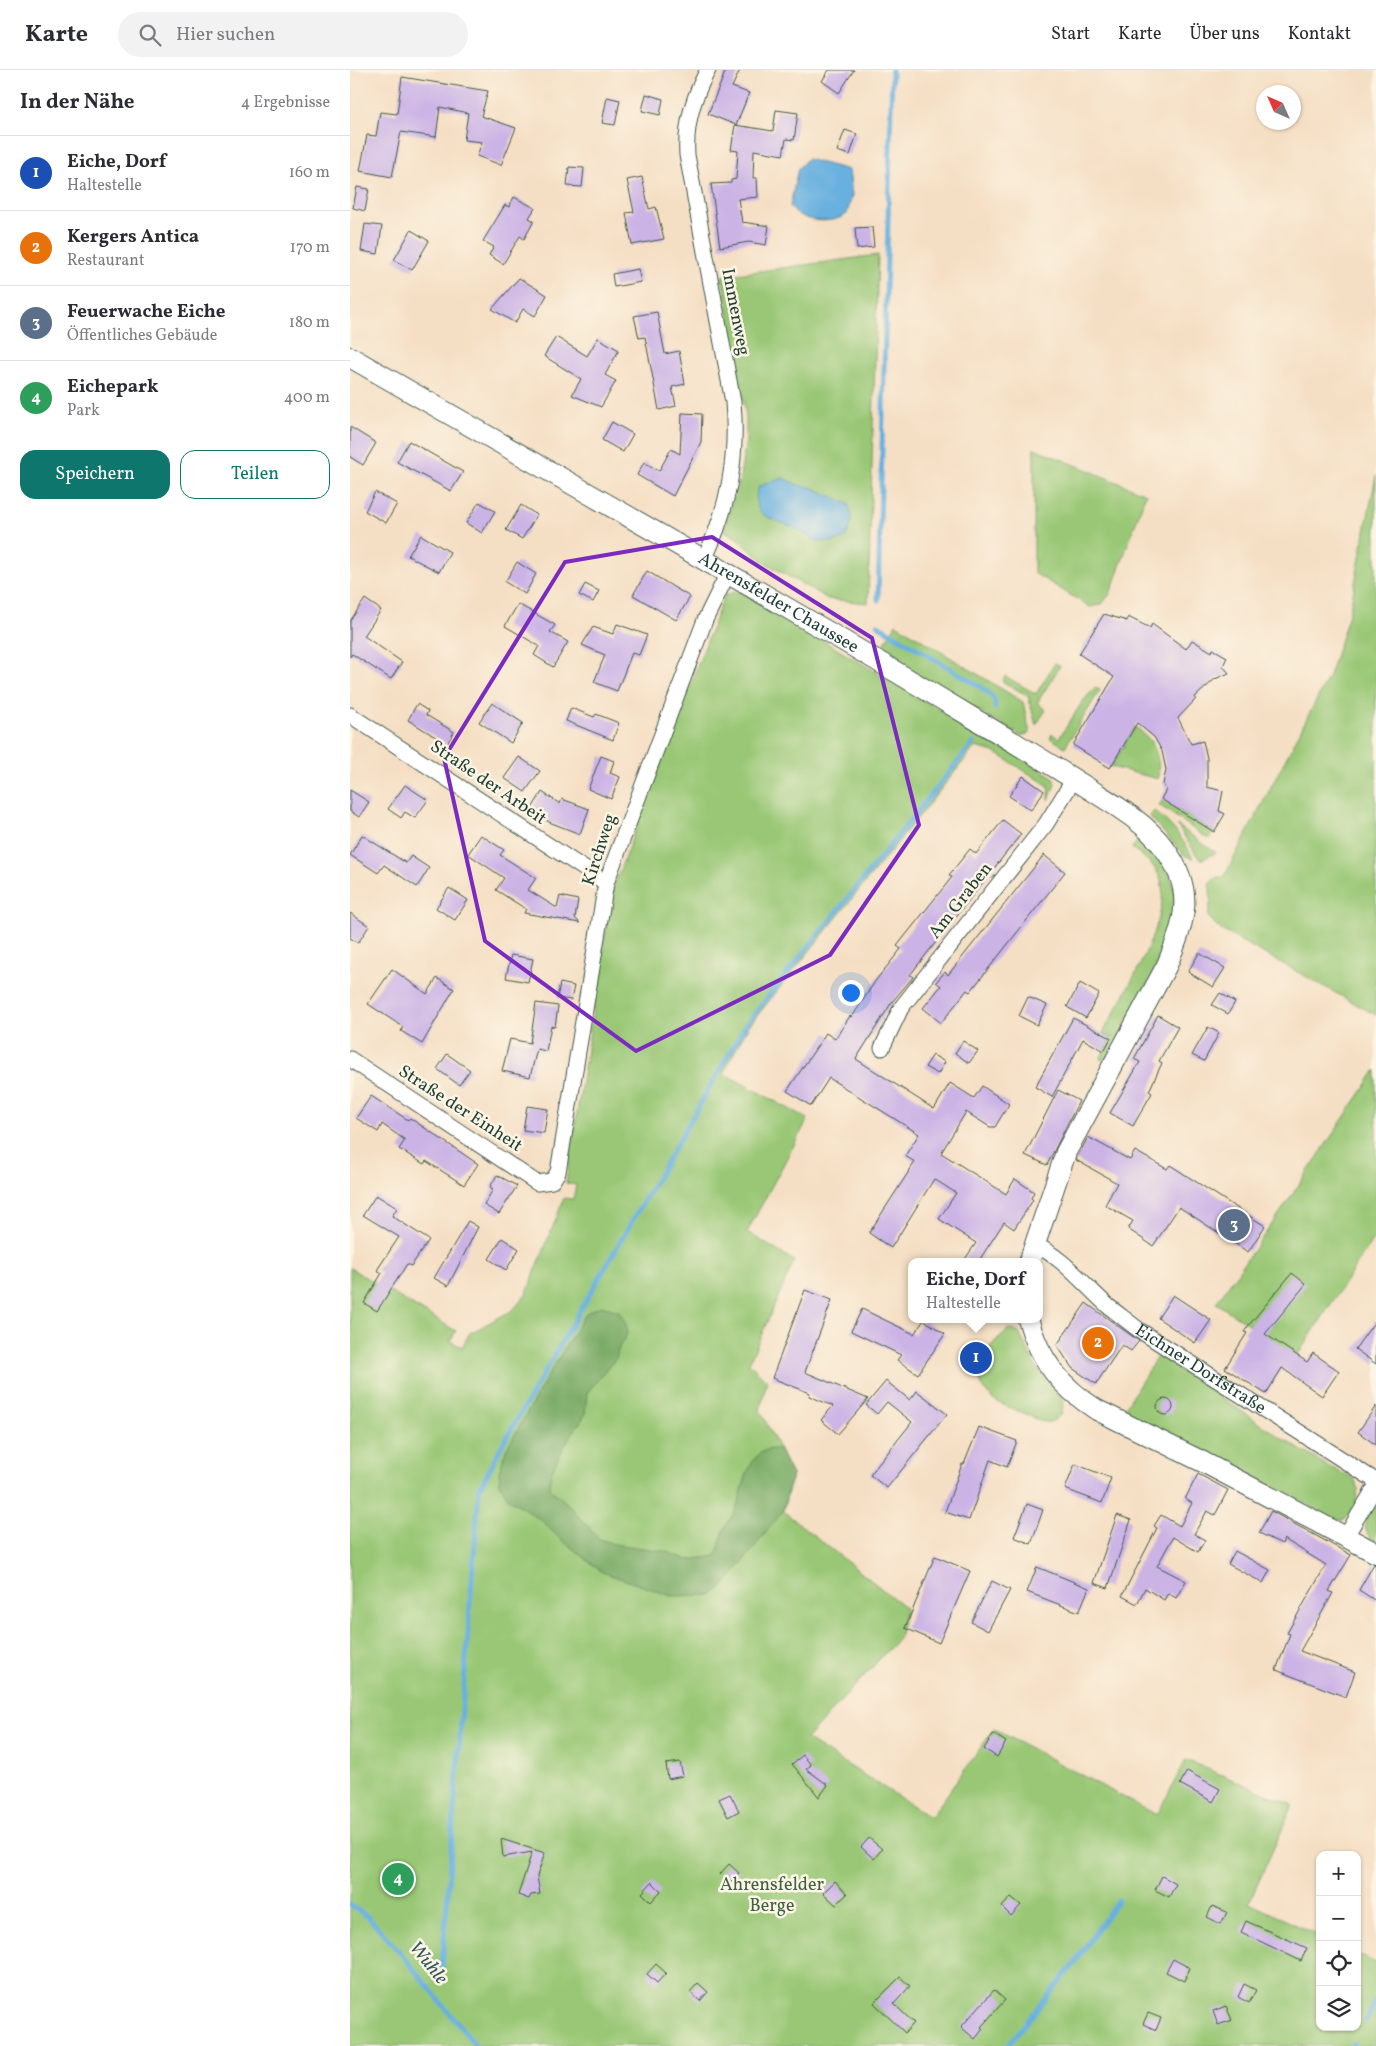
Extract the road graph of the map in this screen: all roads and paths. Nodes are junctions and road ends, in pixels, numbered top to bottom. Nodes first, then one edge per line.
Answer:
1 (702, 72) edge
2 (350, 357) edge
3 (704, 560) junction
4 (727, 574) junction
5 (350, 715) edge
6 (1074, 779) junction
7 (1182, 879) joint
8 (606, 883) junction
9 (882, 1048) dead end
10 (350, 1059) edge
11 (552, 1180) joint
12 (1032, 1253) edge
13 (1029, 1323) edge
14 (1376, 1481) edge
15 (1376, 1486) edge
16 (1346, 1536) junction
17 (1376, 1553) edge

1 - 3 street, Immenweg
2 - 3 main road, Ahrensfelder Chaussee
3 - 4 main road, Ahrensfelder Chaussee
4 - 6 main road, Ahrensfelder Chaussee
4 - 8 street, Kirchweg
5 - 8 street, Straße der Arbeit
6 - 7 main road, Ahrensfelder Chaussee
6 - 9 street, Am Graben
7 - 12 main road, Eichner Dorfstraße
8 - 11 street, Kirchweg
10 - 11 street, Straße der Einheit
12 - 14 street, Eichner Dorfstraße
13 - 16 main road
15 - 16 street
16 - 17 main road

